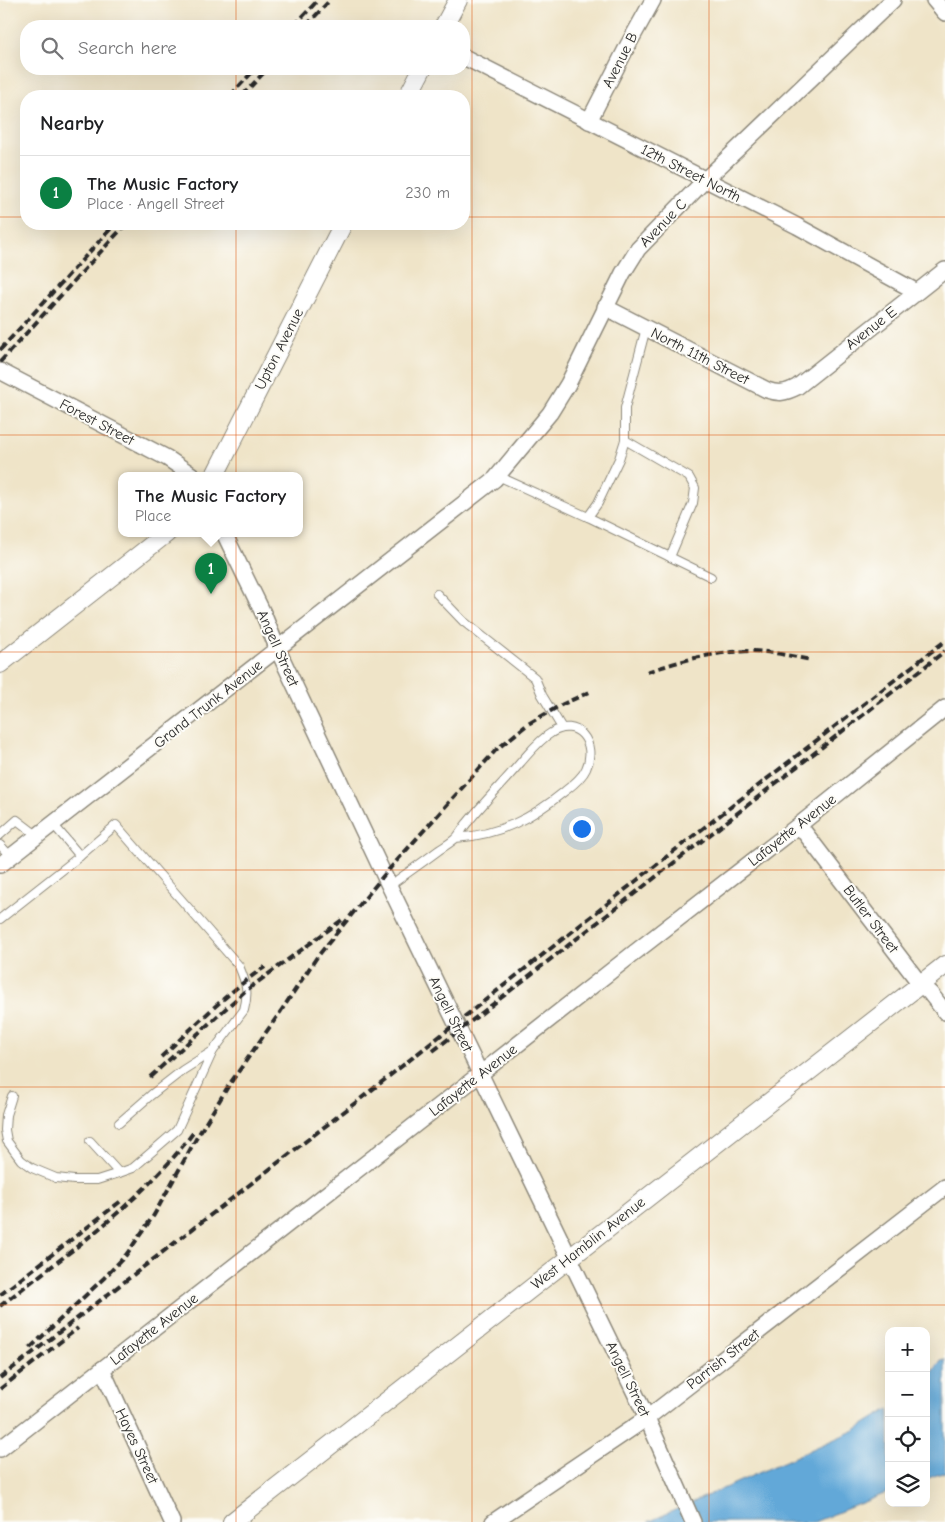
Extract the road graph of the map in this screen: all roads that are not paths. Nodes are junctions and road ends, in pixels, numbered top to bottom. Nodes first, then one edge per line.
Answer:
1 (458, 0) edge
2 (653, 0) edge
3 (893, 0) edge
4 (934, 0) edge
5 (945, 13) edge
6 (447, 20) edge
7 (470, 61) edge
8 (419, 75) edge
9 (411, 90) edge
10 (589, 121) junction
11 (705, 180) junction
12 (340, 230) edge
13 (945, 270) edge
14 (917, 292) junction
15 (605, 307) junction
16 (646, 328) junction
17 (0, 372) edge
18 (797, 387) joint
19 (625, 440) junction
20 (188, 472) edge
21 (217, 472) edge
22 (498, 476) junction
23 (486, 486) joint
24 (588, 517) junction
25 (162, 537) edge
26 (226, 537) edge
27 (670, 557) junction
28 (711, 577) dead end
29 (437, 594) dead end
30 (278, 650) junction
31 (0, 664) edge
32 (945, 708) edge
33 (562, 728) junction
34 (53, 824) junction
35 (799, 825) junction
36 (0, 835) edge
37 (38, 836) junction
38 (456, 838) junction
39 (0, 845) edge
40 (80, 856) junction
41 (5, 861) edge
42 (390, 886) junction
43 (0, 919) edge
44 (945, 966) edge
45 (921, 985) junction
46 (945, 1012) edge
47 (213, 1051) junction
48 (480, 1074) junction
49 (12, 1096) dead end
50 (119, 1123) dead end
51 (90, 1141) dead end
52 (119, 1173) junction
53 (945, 1187) edge
54 (569, 1258) junction
55 (102, 1369) junction
56 (647, 1418) junction
57 (0, 1449) edge
58 (172, 1522) edge
59 (232, 1522) edge
60 (493, 1522) edge
61 (693, 1522) edge

1 - 6 street
2 - 10 street, Avenue B
3 - 11 street, Avenue C
4 - 5 street
7 - 10 street, 12th Street North
8 - 9 street
10 - 11 street, 12th Street North
11 - 14 street, 12th Street North
11 - 15 street, Avenue C
12 - 21 street, Upton Avenue
13 - 14 street, Avenue E
14 - 18 street, Avenue E
15 - 16 street, North 11th Street
15 - 22 street, Avenue C
16 - 18 street, North 11th Street
16 - 19 lane
17 - 20 street, Forest Street
19 - 24 lane
19 - 27 lane
22 - 23 street, Avenue C
22 - 24 lane
23 - 30 street, Grand Trunk Avenue
24 - 27 lane
25 - 31 street
26 - 30 street, Angell Street
27 - 28 lane
29 - 33 lane
30 - 34 street, Grand Trunk Avenue
30 - 42 street, Angell Street
32 - 35 street, Lafayette Avenue
33 - 38 lane
33 - 38 lane
34 - 37 street, Grand Trunk Avenue
34 - 40 lane
35 - 45 street, Butler Street
35 - 48 street, Lafayette Avenue
36 - 37 lane
37 - 41 street, Grand Trunk Avenue
38 - 42 lane
39 - 41 lane
40 - 43 lane
40 - 47 lane
42 - 48 street, Angell Street
44 - 45 street, West Hamblin Avenue
45 - 46 street, Butler Street
45 - 54 street, West Hamblin Avenue
47 - 50 lane
47 - 52 lane
48 - 54 street, Angell Street
48 - 55 street, Lafayette Avenue
49 - 52 lane
51 - 52 lane
53 - 56 street, Parrish Street
54 - 56 street, Angell Street
54 - 59 street, West Hamblin Avenue
55 - 57 street, Lafayette Avenue
55 - 58 street, Hayes Street
56 - 60 street, Parrish Street
56 - 61 street, Angell Street

